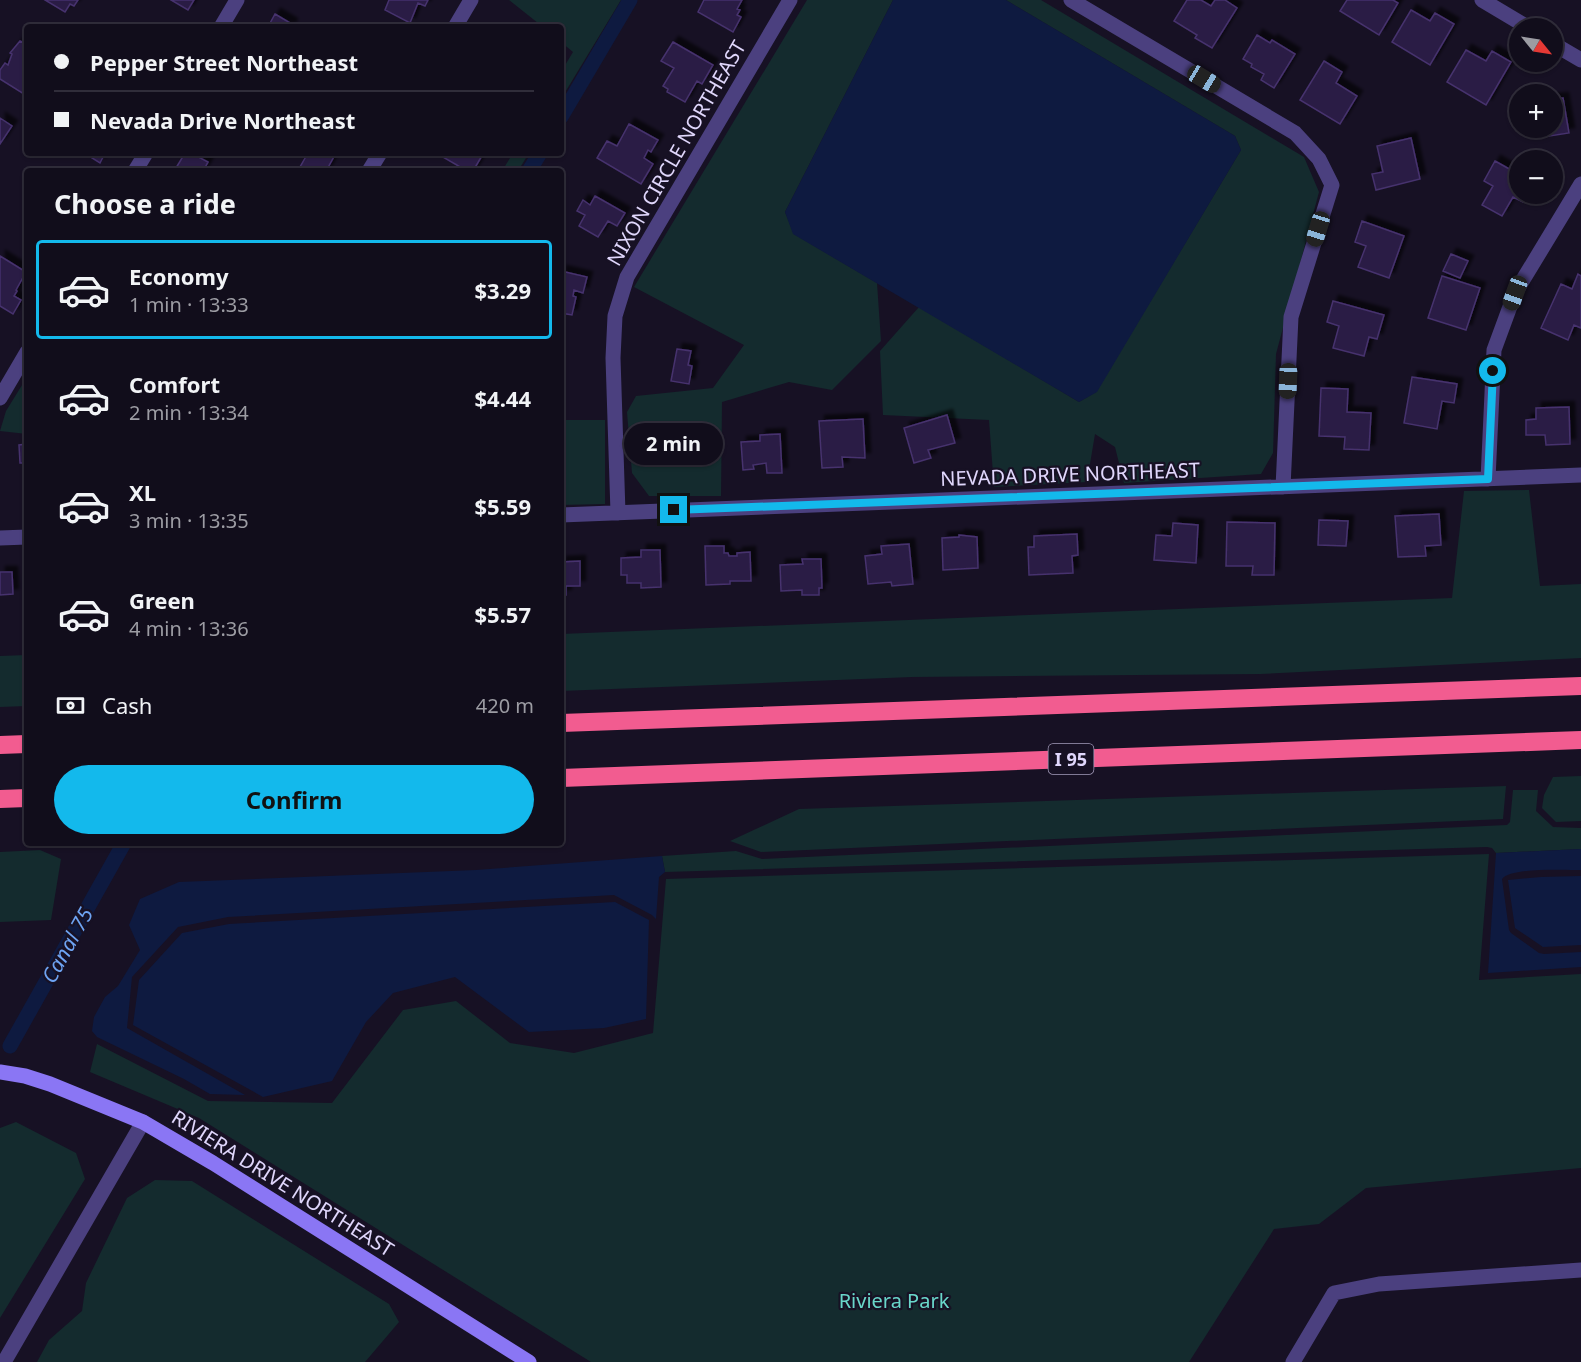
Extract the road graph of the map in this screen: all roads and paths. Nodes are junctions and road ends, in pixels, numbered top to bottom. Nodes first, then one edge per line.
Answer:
1 (237, 0) edge
2 (471, 0) edge
3 (790, 0) edge
4 (1071, 0) edge
5 (1482, 0) edge
6 (1512, 18) edge
7 (222, 24) edge
8 (457, 24) edge
9 (1563, 49) edge
10 (1581, 60) edge
11 (1581, 184) edge
12 (24, 357) edge
13 (0, 398) edge
14 (1581, 475) edge
15 (1488, 479) junction
16 (1283, 487) junction
17 (618, 513) junction
18 (564, 515) edge
19 (24, 537) edge
20 (0, 538) edge
21 (1581, 686) edge
22 (564, 723) edge
23 (1581, 740) edge
24 (24, 744) edge
25 (0, 745) edge
26 (564, 778) edge
27 (24, 798) edge
28 (0, 799) edge
29 (0, 1072) edge
30 (143, 1122) junction
31 (1581, 1270) edge
32 (3, 1362) edge
33 (529, 1362) edge
34 (1293, 1362) edge

1 - 7 street
2 - 8 street
3 - 17 street, NIXON CIRCLE NORTHEAST
4 - 16 street
5 - 6 street
9 - 10 street
11 - 15 street
12 - 13 street
14 - 15 street, NEVADA DRIVE NORTHEAST
15 - 16 street, NEVADA DRIVE NORTHEAST
16 - 17 street, NEVADA DRIVE NORTHEAST
17 - 18 street, NEVADA DRIVE NORTHEAST
19 - 20 street
21 - 22 highway
23 - 26 highway, I 95
24 - 25 highway
27 - 28 highway
29 - 30 street, RIVIERA DRIVE NORTHEAST
30 - 32 street
30 - 33 street, RIVIERA DRIVE NORTHEAST
31 - 34 street

